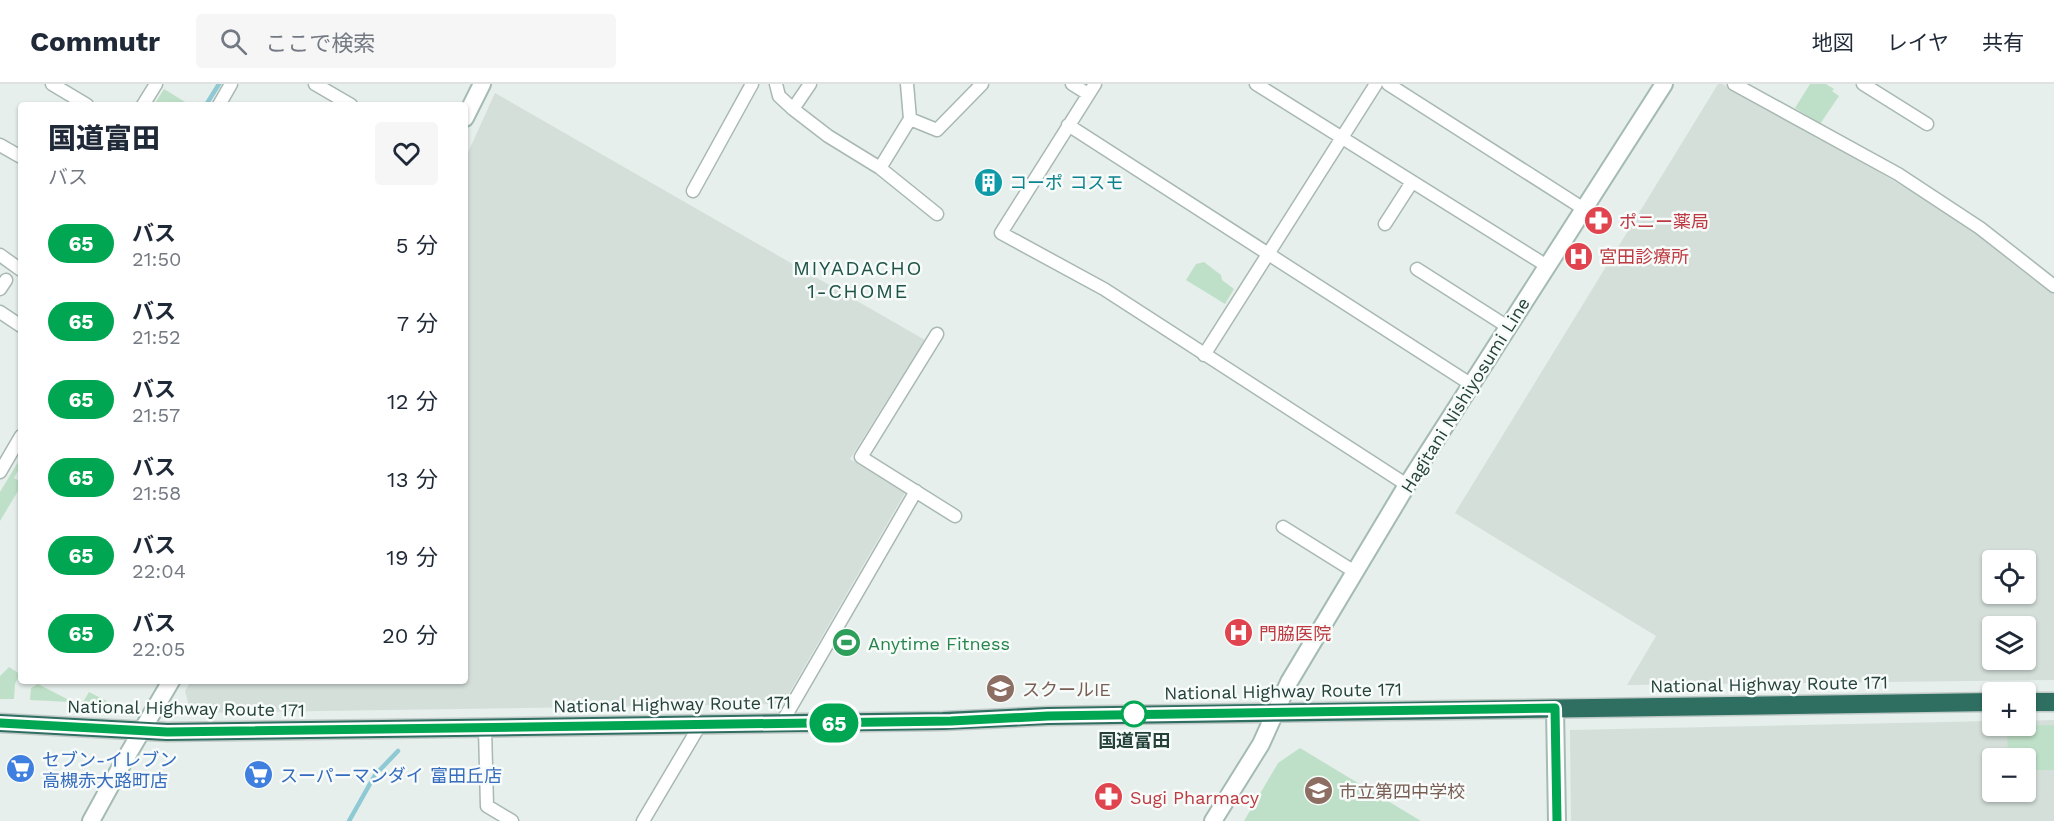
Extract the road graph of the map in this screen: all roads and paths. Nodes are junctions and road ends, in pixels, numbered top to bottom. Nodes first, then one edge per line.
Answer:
1 (52, 84) edge
2 (156, 84) edge
3 (231, 84) edge
4 (315, 84) edge
5 (482, 84) edge
6 (752, 84) edge
7 (776, 84) edge
8 (810, 84) edge
9 (907, 84) edge
10 (982, 84) edge
11 (1072, 84) edge
12 (1256, 84) edge
13 (1376, 84) edge
14 (1388, 84) edge
15 (1664, 84) edge
16 (1734, 84) edge
17 (1863, 84) edge
18 (1091, 89) edge
19 (82, 102) edge
20 (145, 102) edge
21 (221, 102) edge
22 (346, 102) edge
23 (794, 109) junction
24 (468, 112) edge
25 (910, 119) junction
26 (1927, 124) dead end
27 (1068, 125) junction
28 (1343, 139) junction
29 (0, 145) edge
30 (18, 156) edge
31 (880, 168) junction
32 (1412, 182) junction
33 (693, 191) dead end
34 (1584, 209) junction
35 (936, 214) dead end
36 (1385, 224) dead end
37 (0, 255) edge
38 (1268, 255) junction
39 (1547, 266) junction
40 (18, 268) edge
41 (1417, 269) dead end
42 (2054, 286) edge
43 (0, 312) edge
44 (18, 324) edge
45 (1508, 327) junction
46 (937, 334) dead end
47 (1204, 355) junction
48 (1472, 385) junction
49 (18, 441) edge
50 (0, 472) edge
51 (1407, 485) junction
52 (916, 491) junction
53 (956, 516) dead end
54 (1283, 527) dead end
55 (1355, 572) junction
56 (169, 684) edge
57 (1982, 702) edge
58 (2036, 702) edge
59 (2054, 702) edge
60 (1555, 708) junction
61 (1275, 712) junction
62 (0, 723) edge
63 (781, 724) junction
64 (700, 725) junction
65 (484, 729) junction
66 (141, 731) junction
67 (92, 821) edge
68 (512, 821) edge
69 (643, 821) edge
70 (1214, 821) edge
71 (1557, 821) edge

1 - 19 street
2 - 20 street
3 - 21 street
4 - 22 street
5 - 24 main road
6 - 33 street
7 - 23 street
8 - 23 street
9 - 25 street
10 - 25 street
11 - 18 street
12 - 28 street
13 - 28 street
14 - 34 street
15 - 34 main road, Hagitani Nishiyosumi Line
16 - 42 street
17 - 26 street
18 - 27 street
23 - 31 street
25 - 31 street
27 - 38 street
27 - 47 street
28 - 32 street
28 - 38 street
29 - 30 street
31 - 35 street
32 - 36 street
32 - 39 street
34 - 39 main road, Hagitani Nishiyosumi Line
37 - 40 street
38 - 47 street
38 - 48 street
39 - 45 main road, Hagitani Nishiyosumi Line
41 - 45 street
43 - 44 street
45 - 48 main road, Hagitani Nishiyosumi Line
46 - 52 street
47 - 51 street
48 - 51 main road, Hagitani Nishiyosumi Line
49 - 50 street
51 - 55 main road, Hagitani Nishiyosumi Line
52 - 53 street
52 - 63 street
54 - 55 street
55 - 61 main road, Hagitani Nishiyosumi Line
56 - 66 main road
57 - 60 highway, National Highway Route 171
58 - 59 highway
60 - 61 highway, National Highway Route 171
60 - 71 main road
61 - 63 highway, National Highway Route 171
61 - 70 main road, Hagitani Nishiyosumi Line
62 - 66 highway, National Highway Route 171
63 - 64 highway, National Highway Route 171
64 - 65 highway, National Highway Route 171
64 - 69 street
65 - 66 highway, National Highway Route 171
65 - 68 street
66 - 67 main road

